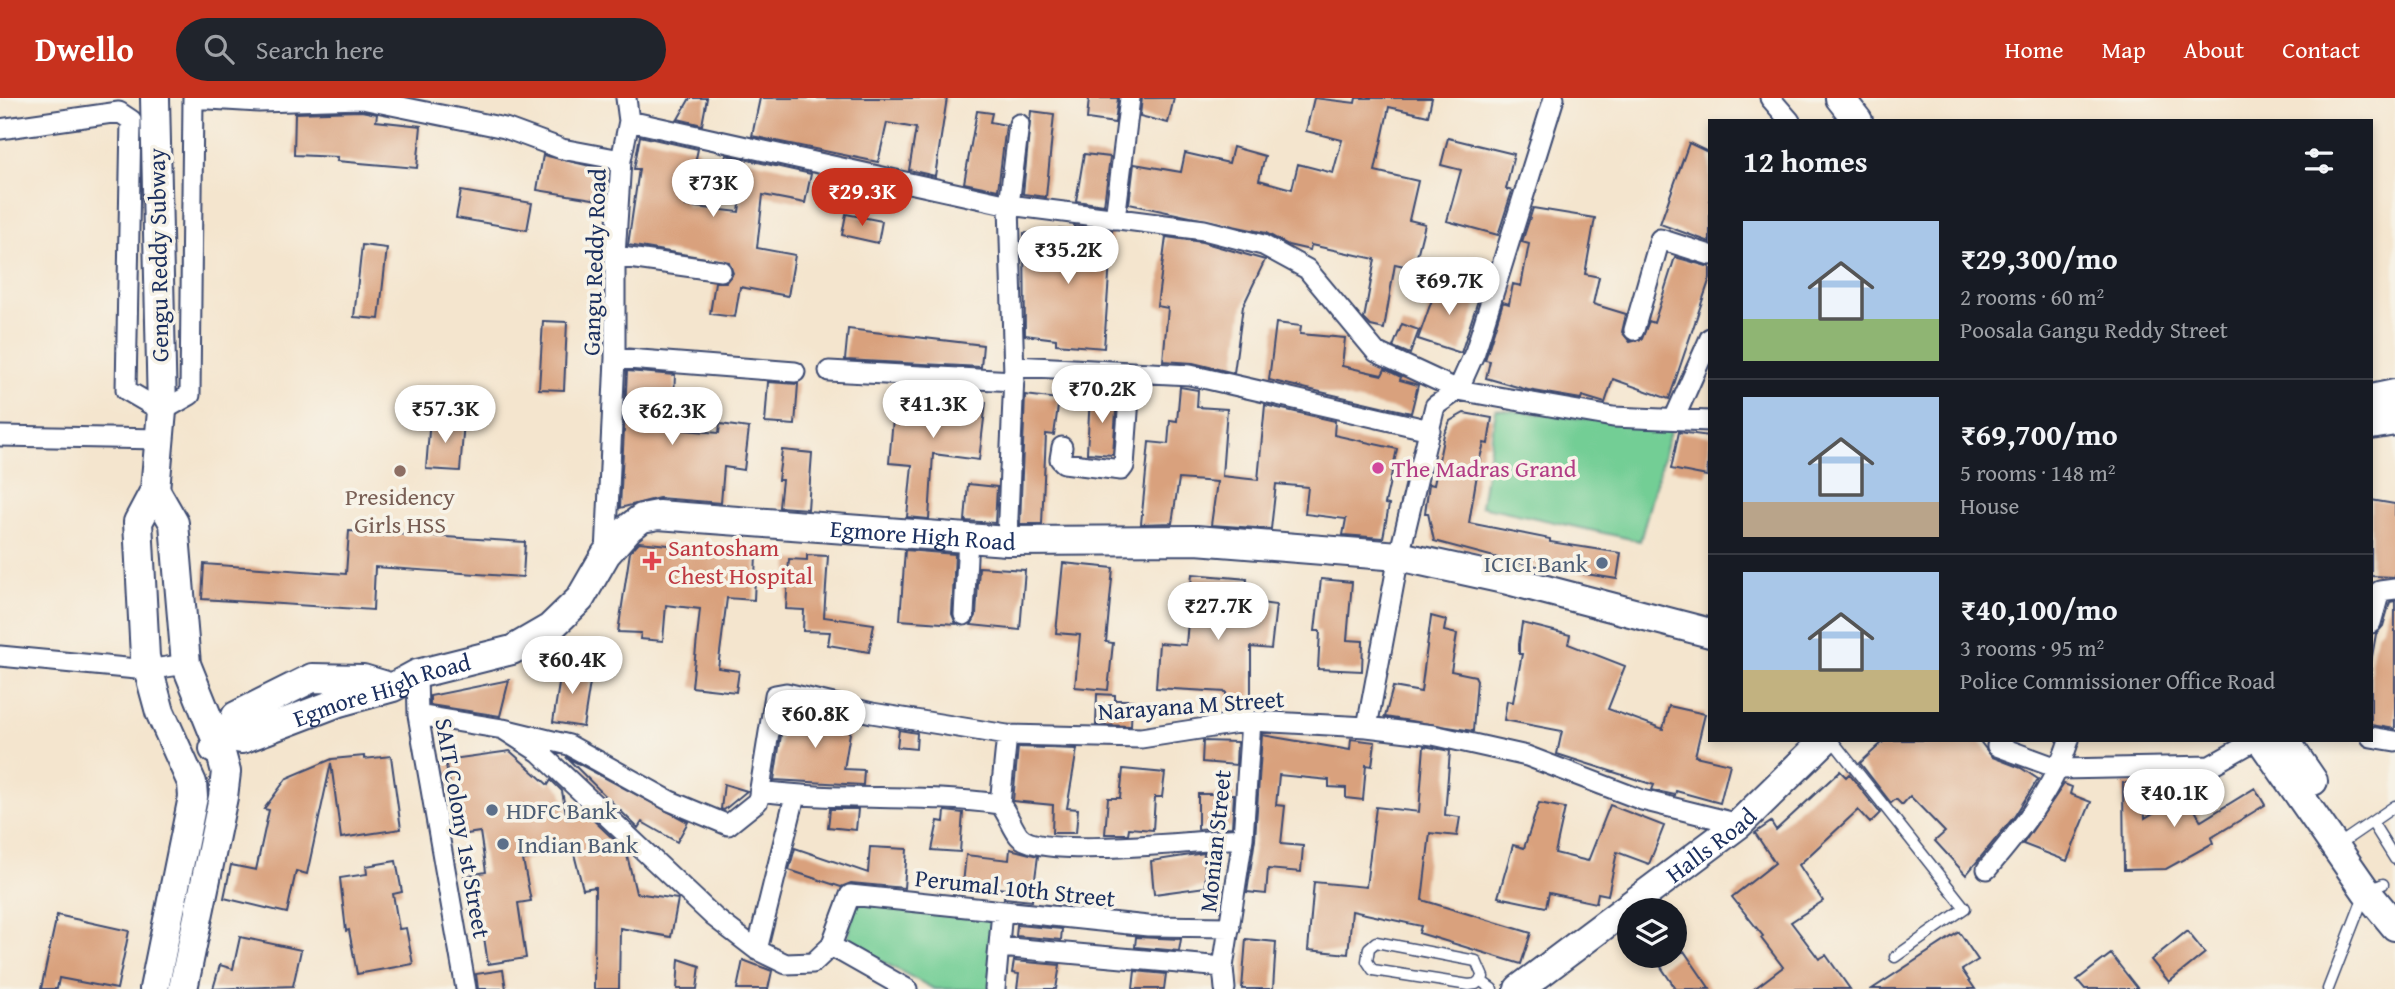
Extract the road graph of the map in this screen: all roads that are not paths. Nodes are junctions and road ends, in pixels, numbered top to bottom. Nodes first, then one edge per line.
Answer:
1 (155, 98) edge
2 (193, 98) edge
3 (626, 98) edge
4 (1130, 98) edge
5 (1554, 98) edge
6 (1770, 98) edge
7 (1840, 98) edge
8 (1859, 98) edge
9 (1788, 119) edge
10 (1856, 119) edge
11 (1875, 119) edge
12 (629, 121) junction
13 (1019, 124) dead end
14 (0, 129) edge
15 (621, 160) junction
16 (1009, 205) junction
17 (1115, 219) junction
18 (1708, 254) edge
19 (615, 256) junction
20 (721, 271) dead end
21 (1634, 330) dead end
22 (1708, 342) edge
23 (614, 358) junction
24 (829, 371) dead end
25 (795, 372) dead end
26 (1131, 372) junction
27 (1014, 373) junction
28 (1458, 390) junction
29 (2395, 394) edge
30 (2373, 399) edge
31 (162, 411) junction
32 (1674, 419) junction
33 (1708, 421) edge
34 (2395, 421) edge
35 (2373, 425) edge
36 (1430, 430) junction
37 (0, 436) edge
38 (160, 439) junction
39 (1062, 447) dead end
40 (155, 490) junction
41 (968, 538) junction
42 (1007, 541) junction
43 (606, 554) junction
44 (1399, 556) junction
45 (2395, 589) edge
46 (964, 615) dead end
47 (2373, 615) edge
48 (1708, 632) edge
49 (0, 656) edge
50 (186, 664) junction
51 (147, 670) junction
52 (417, 674) junction
53 (418, 715) junction
54 (1251, 721) junction
55 (1367, 727) junction
56 (503, 729) junction
57 (1007, 735) junction
58 (2373, 737) edge
59 (224, 741) junction
60 (2395, 741) edge
61 (1823, 742) edge
62 (1834, 742) edge
63 (2068, 742) edge
64 (2255, 742) edge
65 (2261, 742) edge
66 (2287, 742) edge
67 (1997, 746) dead end
68 (185, 769) junction
69 (2060, 769) junction
70 (761, 791) junction
71 (794, 796) junction
72 (1000, 804) junction
73 (2395, 806) edge
74 (1739, 824) junction
75 (2353, 835) junction
76 (1243, 838) junction
77 (1987, 869) dead end
78 (2385, 883) edge
79 (1002, 911) junction
80 (2395, 926) edge
81 (1230, 928) junction
82 (831, 946) junction
83 (1000, 947) junction
84 (757, 950) junction
85 (1895, 957) dead end
86 (1223, 967) junction
87 (1481, 981) junction
88 (154, 989) edge
89 (183, 989) edge
90 (466, 989) edge
91 (907, 989) edge
92 (995, 989) edge
93 (1226, 989) edge
94 (1492, 989) edge
95 (1519, 989) edge
96 (2329, 989) edge

1 - 31 main road, Gengu Reddy Subway
2 - 15 street
2 - 31 street
3 - 12 street, Gangu Reddy Road
4 - 17 street
5 - 28 street
6 - 9 street
7 - 10 main road
8 - 11 main road
12 - 15 street, Gangu Reddy Road
12 - 16 street
13 - 16 street
14 - 31 street
15 - 19 street, Gangu Reddy Road
16 - 17 street
16 - 27 street
17 - 28 street
18 - 21 street
19 - 20 street
19 - 23 street, Gangu Reddy Road
22 - 32 street
23 - 25 street
23 - 43 street, Gangu Reddy Road
24 - 27 street
26 - 27 street
26 - 36 street
26 - 39 street
27 - 42 street
28 - 32 street
28 - 36 street
29 - 30 main road
31 - 38 main road, Gengu Reddy Subway
32 - 33 street
34 - 35 main road
36 - 44 street
37 - 38 street
38 - 40 main road, Gengu Reddy Subway
40 - 50 main road
40 - 51 main road
41 - 42 main road, Egmore High Road
41 - 43 main road, Egmore High Road
41 - 46 street
42 - 44 main road, Egmore High Road
43 - 52 main road, Egmore High Road
44 - 48 main road, Egmore High Road
44 - 55 street
45 - 47 street
49 - 51 street
50 - 51 street
50 - 59 main road
51 - 68 main road
52 - 53 street, SAIT Colony 1st Street
52 - 59 main road, Egmore High Road
53 - 56 street
53 - 90 street, SAIT Colony 1st Street
54 - 55 street, Narayana M Street
54 - 57 street, Narayana M Street
54 - 76 street, Monian Street
55 - 74 street, Narayana M Street
56 - 70 street
56 - 84 street
57 - 70 street, Narayana M Street
57 - 72 street
58 - 60 street
59 - 68 main road
59 - 89 main road
61 - 74 main road, Halls Road
62 - 85 lane
63 - 69 street
64 - 69 street
65 - 75 main road
66 - 75 main road
67 - 69 street
68 - 88 main road
69 - 77 street
70 - 71 street
71 - 72 street
71 - 84 street
72 - 76 street
73 - 75 lane
74 - 95 main road, Halls Road
75 - 78 main road
75 - 78 lane
76 - 81 street, Monian Street
78 - 80 main road
78 - 96 lane
79 - 81 street, Perumal 10th Street
79 - 82 street, Perumal 10th Street
79 - 83 street
81 - 86 street, Monian Street
82 - 84 street
82 - 91 street
83 - 86 street
83 - 92 street
86 - 93 street, Monian Street
87 - 87 lane
87 - 94 lane

